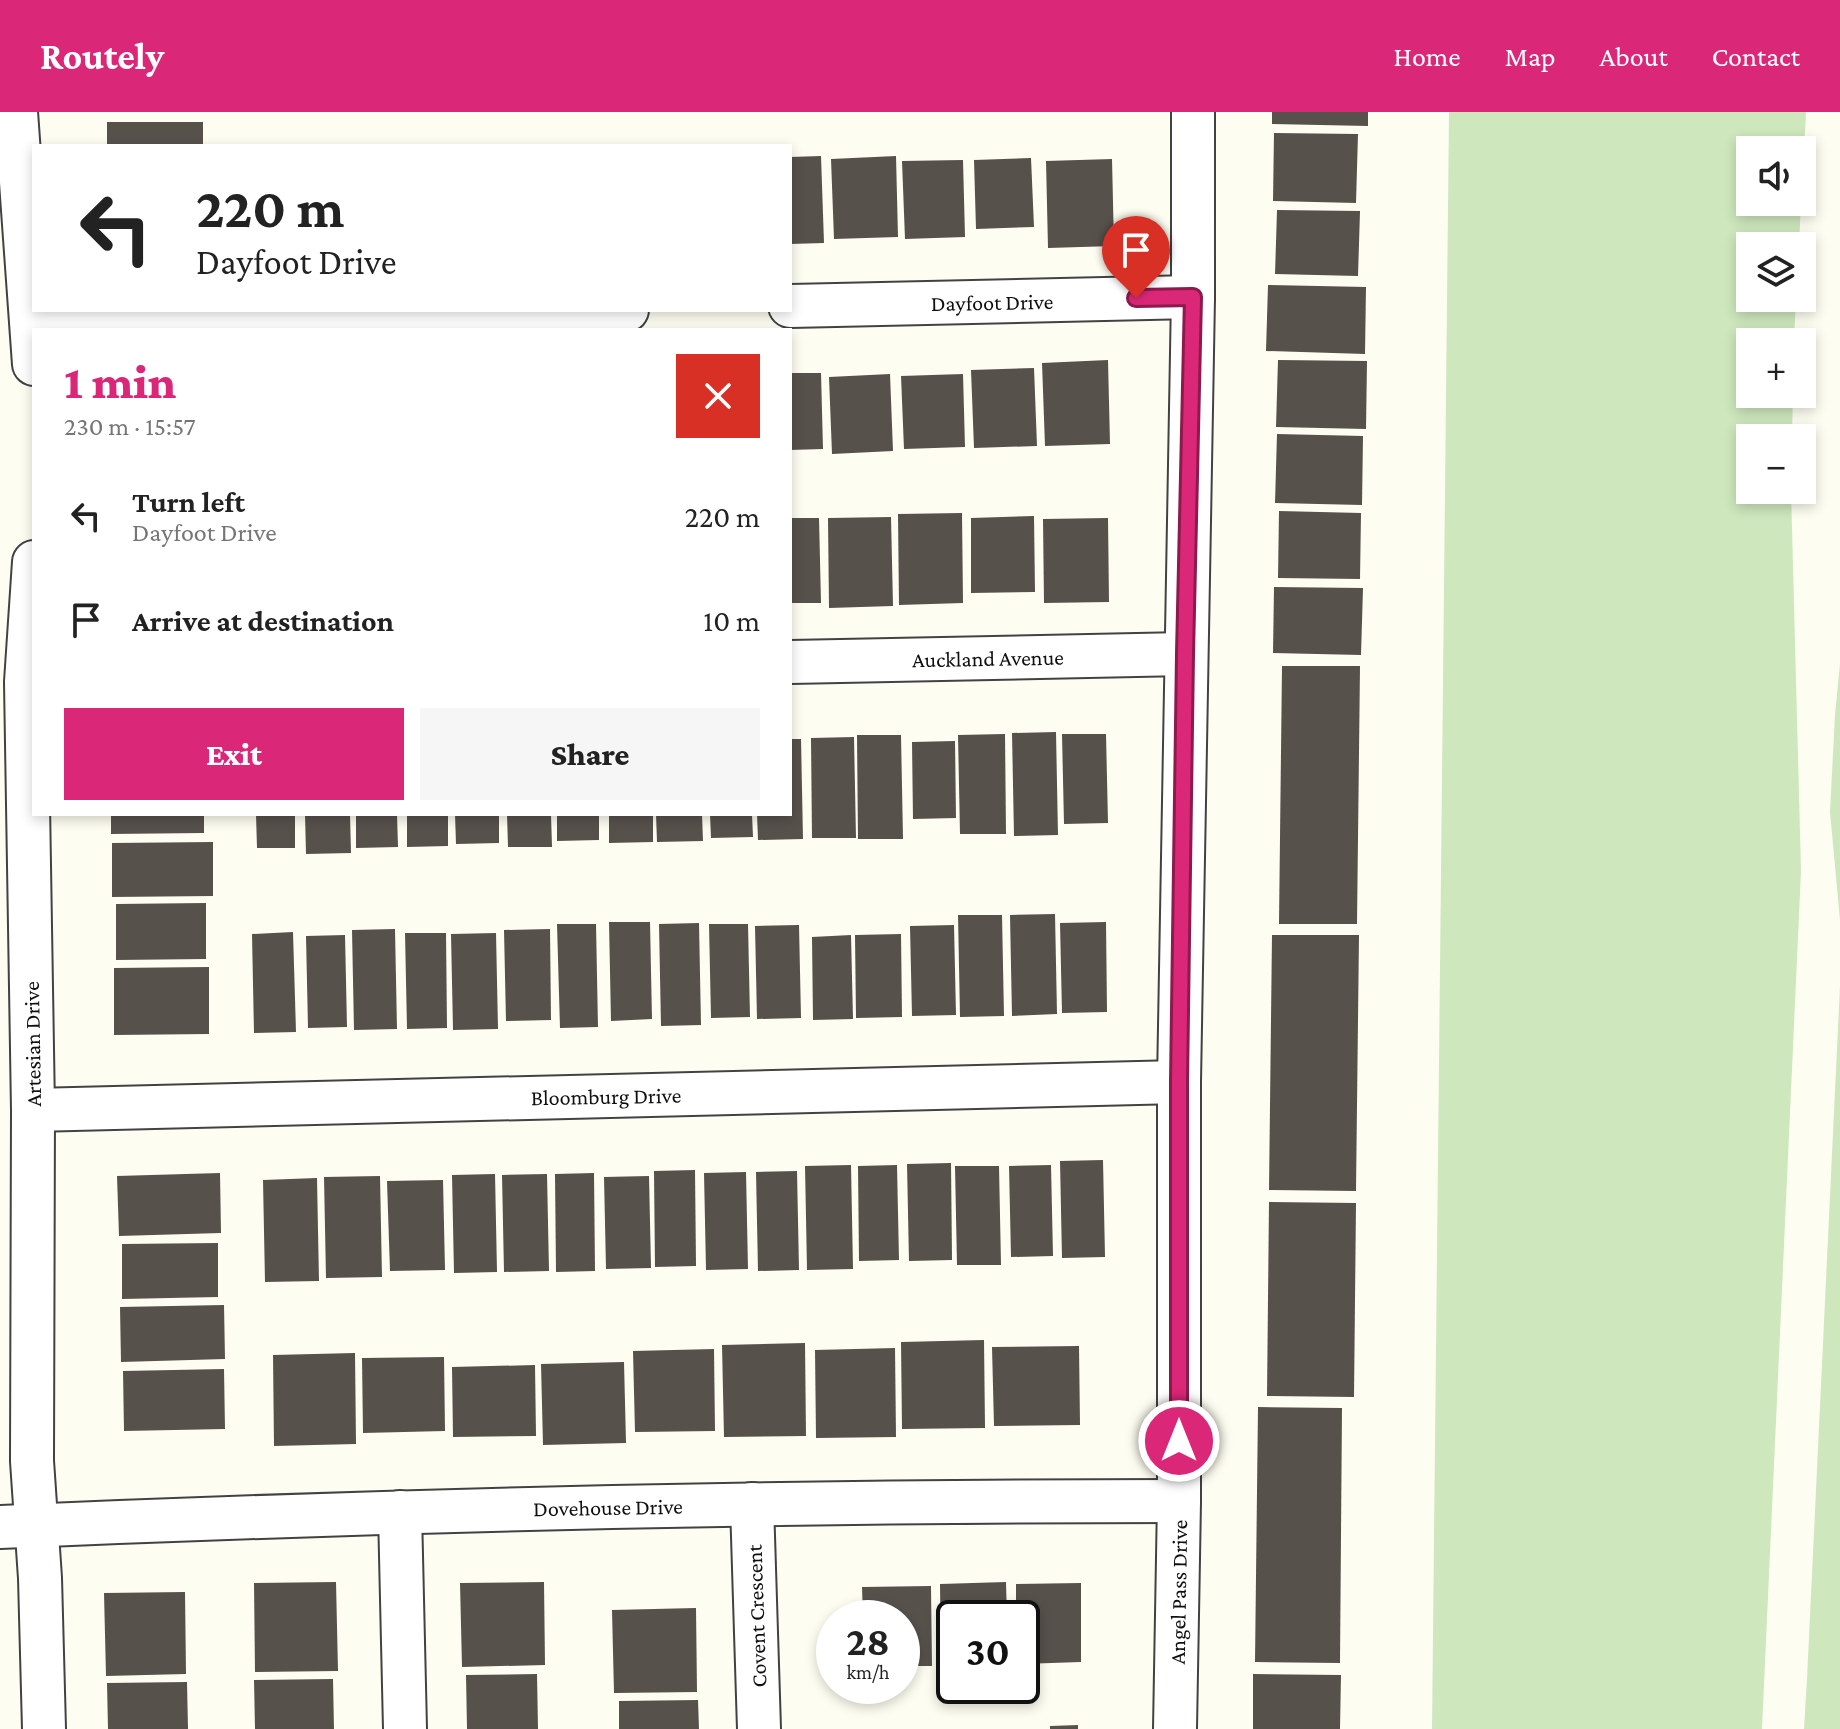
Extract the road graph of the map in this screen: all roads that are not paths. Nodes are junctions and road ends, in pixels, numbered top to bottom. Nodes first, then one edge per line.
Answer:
1 (16, 112) edge
2 (1193, 112) edge
3 (1193, 297) junction
4 (792, 306) edge
5 (592, 312) edge
6 (313, 328) edge
7 (32, 330) edge
8 (32, 622) edge
9 (1185, 654) junction
10 (792, 662) edge
11 (30, 682) edge
12 (1179, 1082) junction
13 (33, 1110) junction
14 (1179, 1501) junction
15 (752, 1504) junction
16 (400, 1512) junction
17 (18, 1526) edge
18 (44, 1729) edge
19 (405, 1729) edge
20 (759, 1729) edge
21 (1175, 1729) edge

1 - 7 street
2 - 3 street, Angel Pass Drive
3 - 4 street, Dayfoot Drive
3 - 9 street, Angel Pass Drive
5 - 6 street
8 - 11 street, Artesian Drive
9 - 10 street, Auckland Avenue
9 - 12 street, Angel Pass Drive
11 - 13 street, Artesian Drive
12 - 13 street, Bloomburg Drive
12 - 14 street, Angel Pass Drive
13 - 17 street, Artesian Drive
14 - 15 street, Dovehouse Drive
14 - 21 street, Angel Pass Drive
15 - 16 street, Dovehouse Drive
15 - 20 street, Covent Crescent
16 - 17 street, Dovehouse Drive
16 - 19 street
17 - 18 street, Artesian Drive

